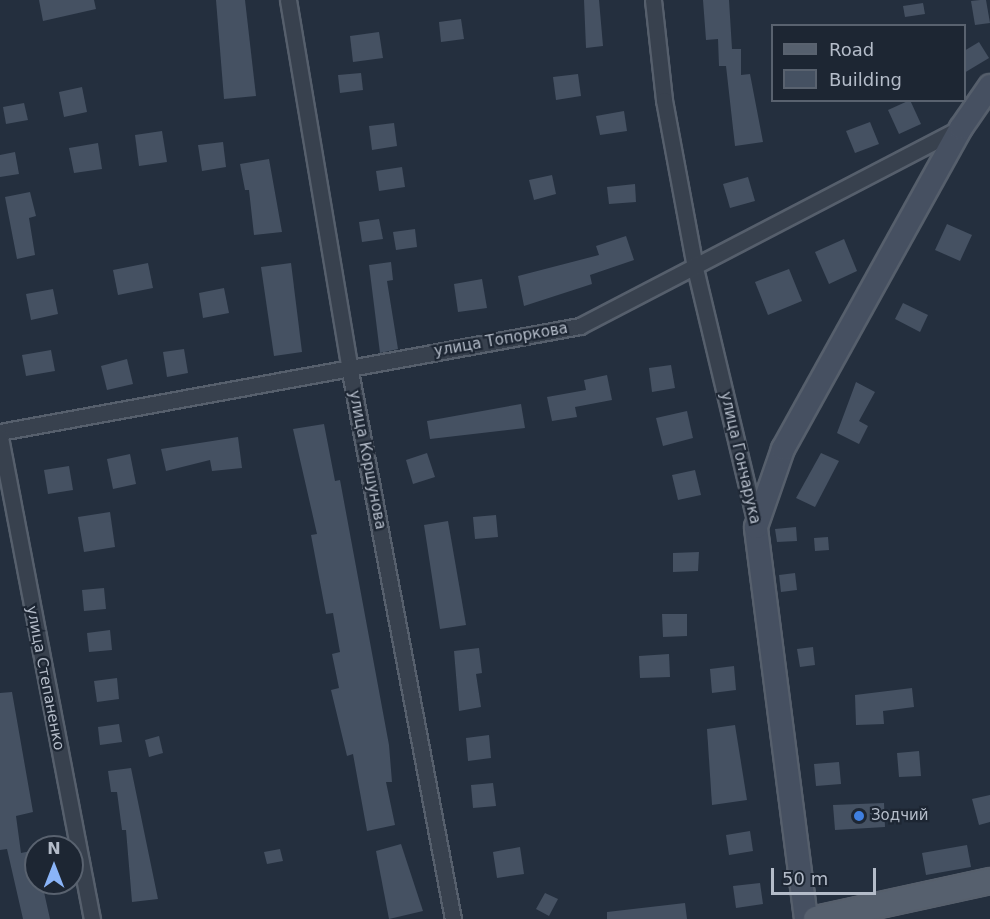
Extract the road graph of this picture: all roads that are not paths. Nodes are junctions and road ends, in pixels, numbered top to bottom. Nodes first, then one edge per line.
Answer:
1 (288, 0) edge
2 (653, 0) edge
3 (990, 86) edge
4 (961, 128) junction
5 (695, 268) junction
6 (349, 366) junction
7 (0, 432) edge
8 (0, 437) edge
9 (756, 527) junction
10 (990, 880) edge
11 (867, 913) edge
12 (92, 919) edge
13 (453, 919) edge
14 (806, 919) edge
15 (816, 919) edge

1 - 6 street, улица Коршунова
2 - 5 street, улица Гончарука
3 - 4 street, улица Топоркова
4 - 5 street, улица Топоркова
4 - 9 street, улица Топоркова
5 - 6 street, улица Топоркова
5 - 9 street, улица Гончарука
6 - 7 street, улица Топоркова
6 - 13 street, улица Коршунова
8 - 12 street, улица Степаненко
9 - 14 street, улица Гончарука
10 - 11 main road
11 - 15 main road

